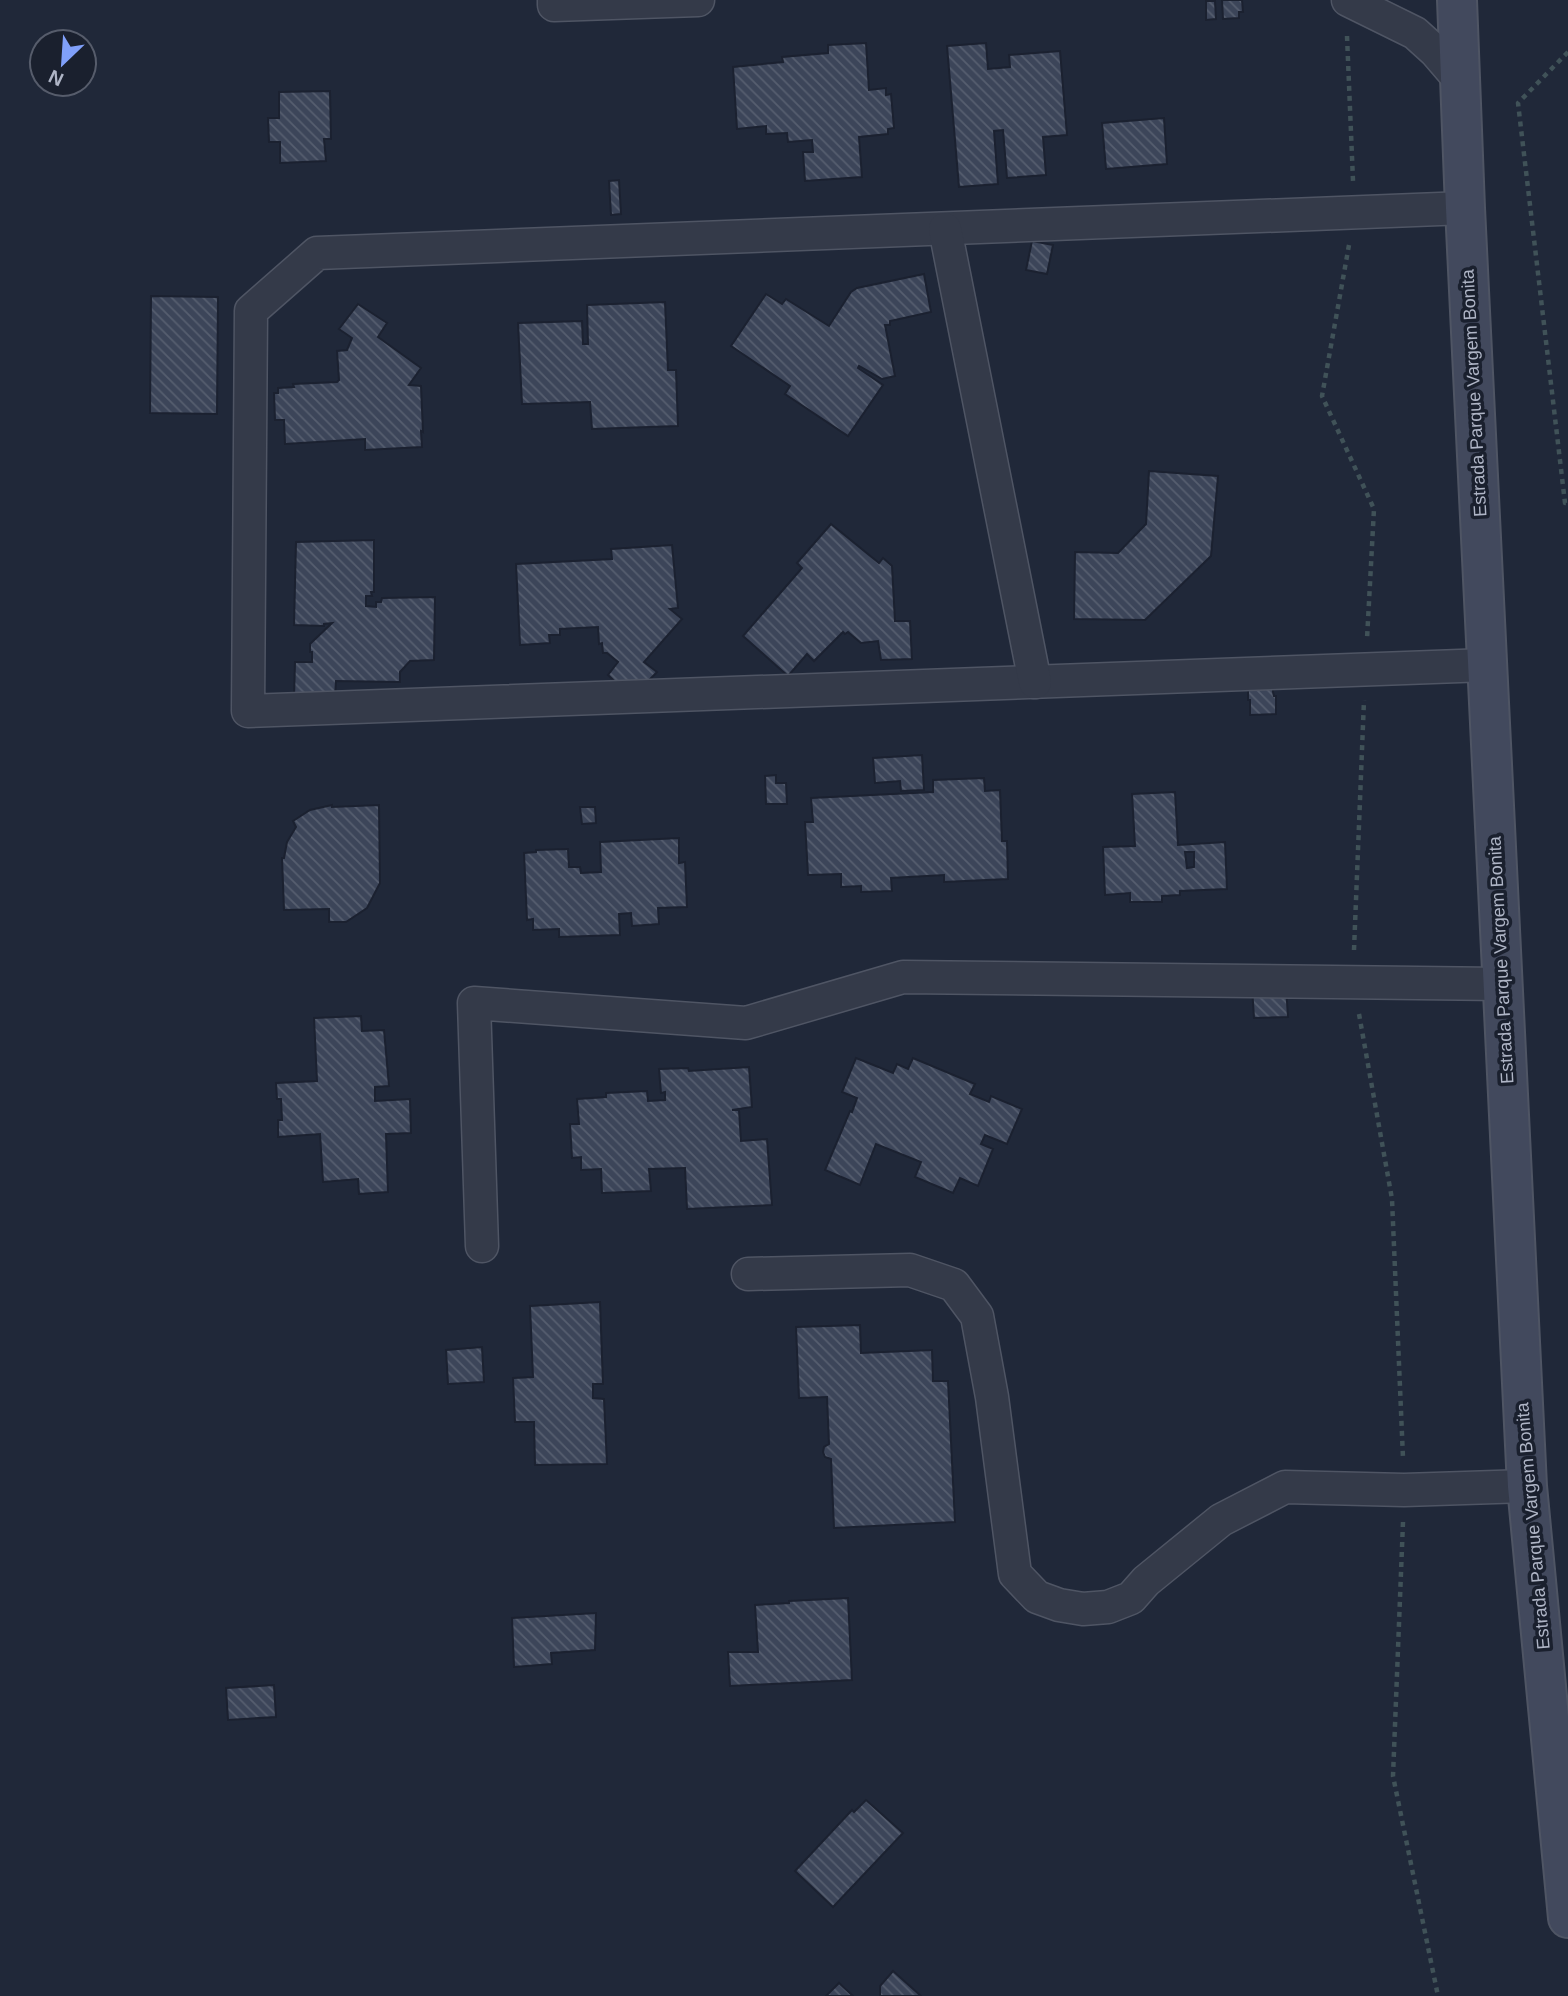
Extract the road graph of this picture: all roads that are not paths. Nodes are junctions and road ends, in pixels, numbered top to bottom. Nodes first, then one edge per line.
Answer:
1 (554, 0) edge
2 (698, 0) edge
3 (1348, 0) edge
4 (1457, 0) edge
5 (1460, 80) junction
6 (1465, 208) junction
7 (945, 229) junction
8 (1487, 665) junction
9 (1035, 682) junction
10 (1502, 984) junction
11 (482, 1246) dead end
12 (748, 1274) dead end
13 (1527, 1486) junction
14 (1568, 1918) edge

1 - 2 street
3 - 5 street
4 - 5 main road, Estrada Parque Vargem Bonita
5 - 6 main road, Estrada Parque Vargem Bonita
6 - 7 street
6 - 8 main road, Estrada Parque Vargem Bonita
7 - 9 street
7 - 9 street
8 - 9 street
8 - 10 main road, Estrada Parque Vargem Bonita
10 - 11 street
10 - 13 main road, Estrada Parque Vargem Bonita
12 - 13 street
13 - 14 main road, Estrada Parque Vargem Bonita

